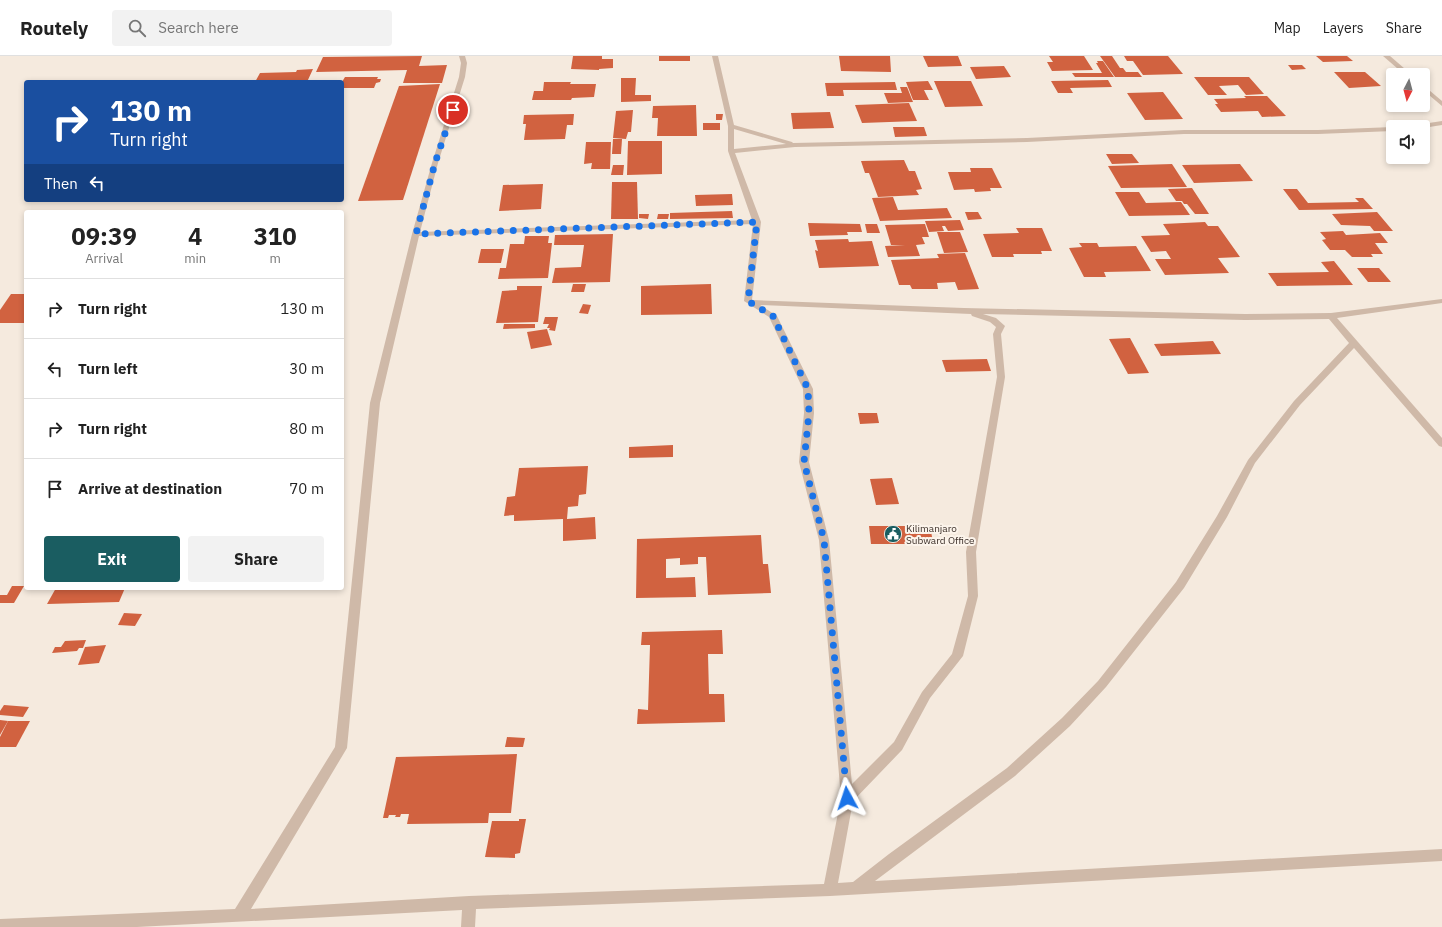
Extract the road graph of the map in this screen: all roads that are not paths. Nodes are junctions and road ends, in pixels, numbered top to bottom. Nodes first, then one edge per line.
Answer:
1 (462, 56) edge
2 (715, 56) edge
3 (1386, 56) edge
4 (1401, 68) edge
5 (1430, 93) edge
6 (1442, 104) edge
7 (1442, 123) edge
8 (1430, 125) edge
9 (731, 126) junction
10 (1386, 129) edge
11 (795, 145) junction
12 (731, 151) junction
13 (757, 222) junction
14 (416, 234) junction
15 (1442, 300) edge
16 (748, 301) junction
17 (964, 311) junction
18 (1331, 316) junction
19 (1354, 343) junction
20 (1442, 444) edge
21 (847, 798) junction
22 (1442, 855) edge
23 (856, 888) junction
24 (830, 890) junction
25 (469, 903) junction
26 (239, 916) junction
27 (0, 926) edge
28 (468, 927) edge

1 - 14 street
2 - 9 street
3 - 4 street
5 - 6 street
7 - 8 street
9 - 11 street
9 - 12 street
10 - 11 street
11 - 12 street
12 - 13 street
13 - 14 street
13 - 16 street
14 - 26 street
15 - 18 street
16 - 17 street
16 - 21 street
17 - 18 street
17 - 21 street
18 - 19 street
19 - 20 street
19 - 23 street
21 - 24 street
22 - 23 street
23 - 24 street
24 - 25 street
25 - 26 street
25 - 28 street
26 - 27 street

